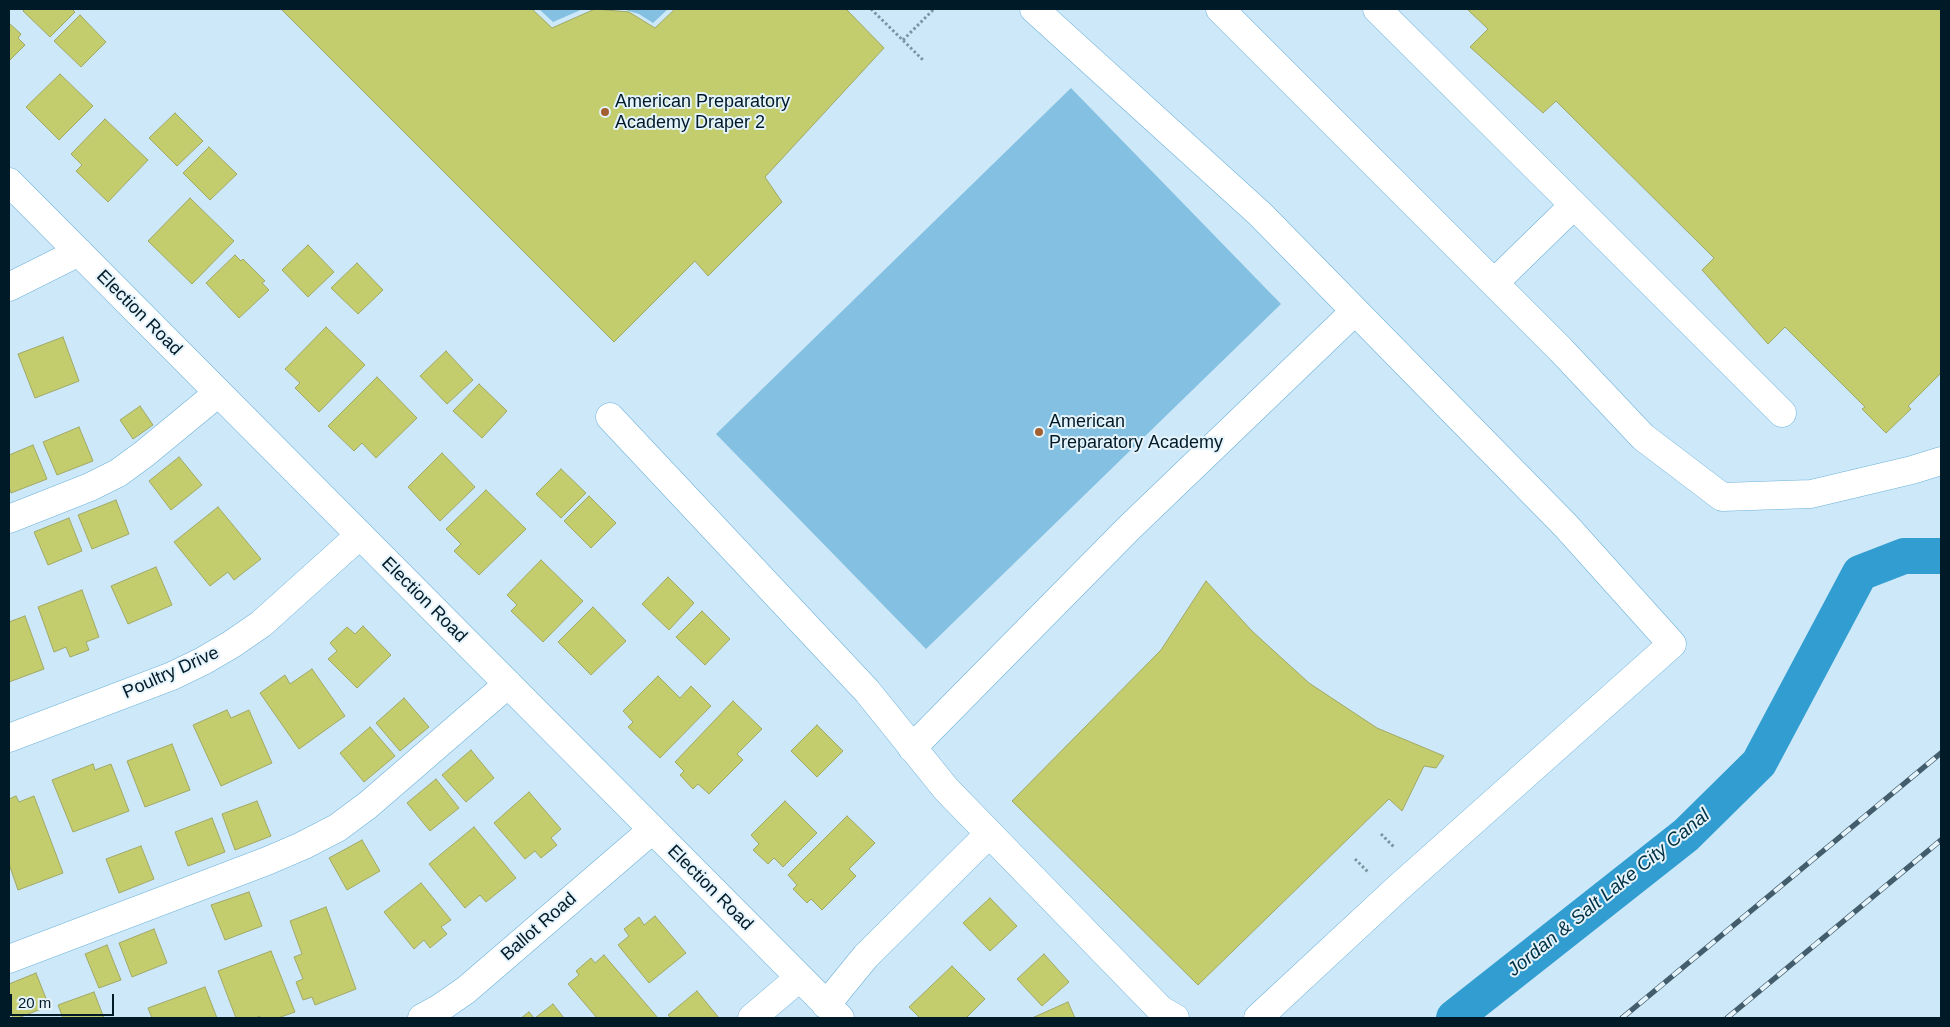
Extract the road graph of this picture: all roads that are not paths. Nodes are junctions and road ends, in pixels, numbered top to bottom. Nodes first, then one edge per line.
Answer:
1 (1034, 9) edge
2 (1220, 9) edge
3 (1377, 9) edge
4 (9, 182) edge
5 (1574, 205) junction
6 (79, 252) junction
7 (1494, 283) junction
8 (9, 287) edge
9 (1355, 311) junction
10 (218, 393) junction
11 (1782, 413) dead end
12 (610, 417) dead end
13 (1941, 461) edge
14 (9, 518) edge
15 (360, 535) junction
16 (508, 684) junction
17 (9, 738) edge
18 (912, 748) junction
19 (652, 830) junction
20 (989, 834) junction
21 (9, 959) edge
22 (800, 978) junction
23 (833, 1012) edge
24 (422, 1018) edge
25 (752, 1018) edge
26 (1175, 1018) edge
27 (1258, 1018) edge

1 - 9 street
2 - 7 street
3 - 5 street
4 - 6 street, Election Road
5 - 7 street
5 - 11 street
6 - 8 street
6 - 10 street, Election Road
7 - 13 street
9 - 18 street
9 - 27 street
10 - 14 street
10 - 15 street, Election Road
12 - 18 street
15 - 16 street, Election Road
15 - 17 street, Poultry Drive
16 - 19 street, Election Road
16 - 21 street
18 - 20 street
19 - 22 street, Election Road
19 - 24 street, Ballot Road
20 - 23 street
20 - 26 street
22 - 23 street, Election Road
22 - 25 street

